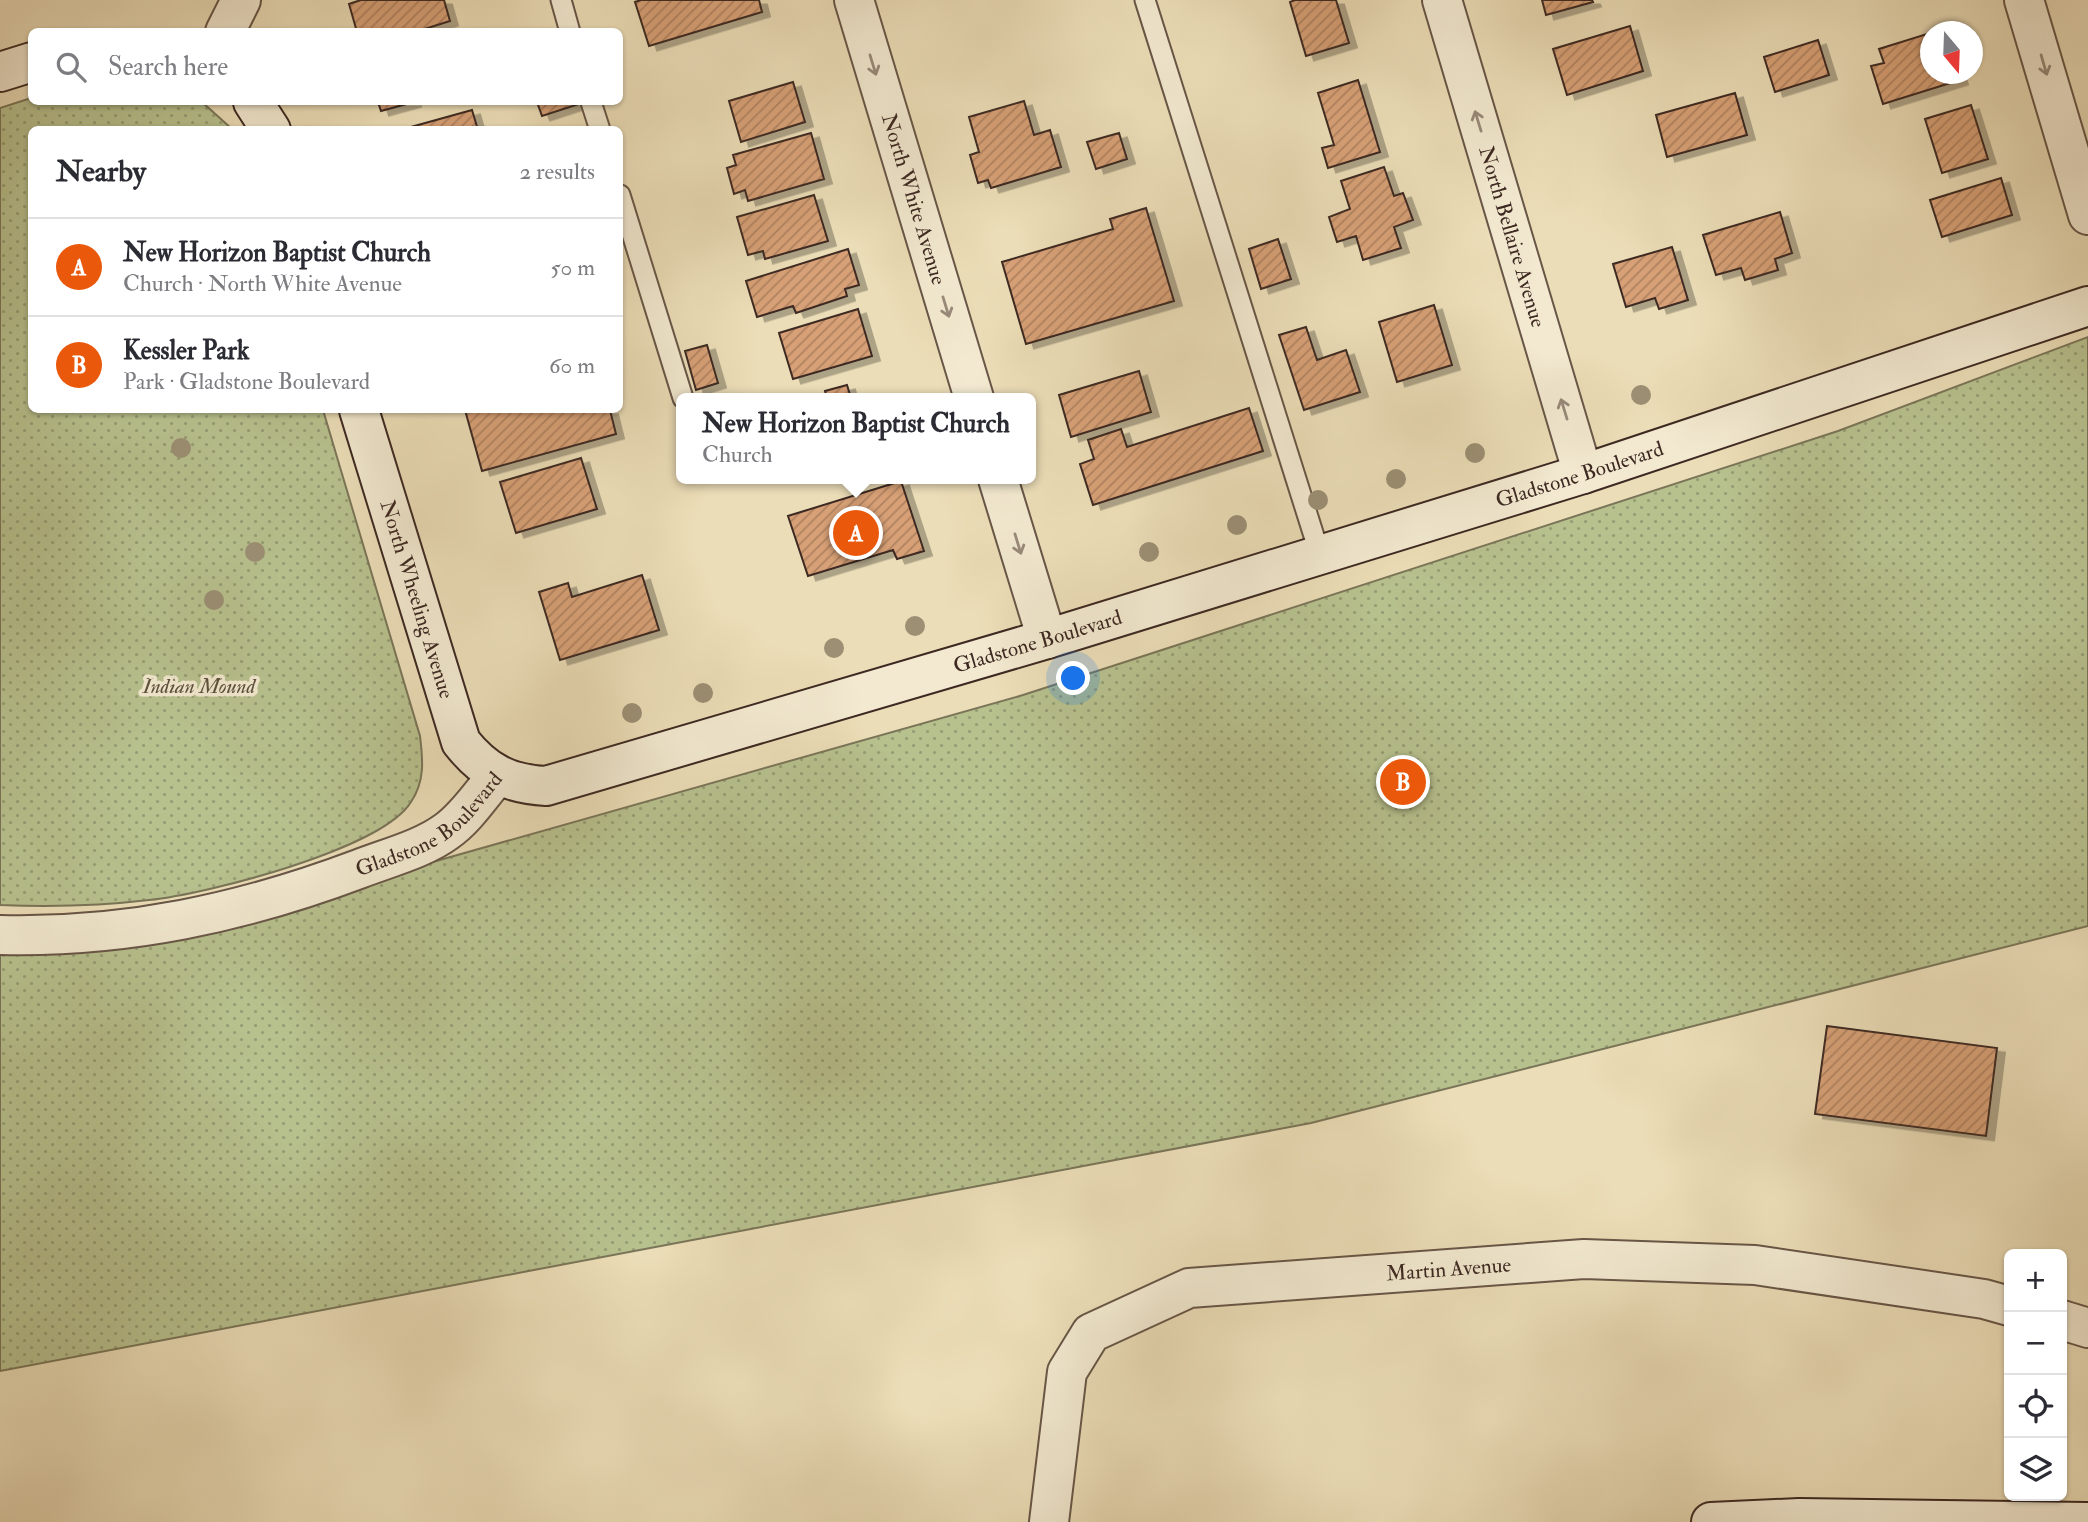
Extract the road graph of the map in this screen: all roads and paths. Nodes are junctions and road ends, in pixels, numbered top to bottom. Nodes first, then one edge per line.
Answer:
1 (241, 0) edge
2 (561, 0) edge
3 (854, 0) edge
4 (1145, 0) edge
5 (1442, 0) edge
6 (2024, 0) edge
7 (227, 28) edge
8 (569, 28) edge
9 (28, 63) edge
10 (0, 72) edge
11 (255, 105) edge
12 (593, 105) edge
13 (268, 126) edge
14 (599, 126) edge
15 (623, 205) edge
16 (2088, 215) edge
17 (2088, 306) edge
18 (681, 393) edge
19 (972, 393) edge
20 (360, 413) edge
21 (1583, 474) junction
22 (1000, 484) edge
23 (1320, 555) junction
24 (1047, 639) junction
25 (497, 776) junction
26 (0, 935) edge
27 (2004, 1305) edge
28 (2067, 1322) edge
29 (2088, 1328) edge
30 (2081, 1521) edge
31 (1049, 1522) edge
32 (1711, 1522) edge
33 (2087, 1522) edge

1 - 7 street
2 - 8 lane
3 -> 19 street, North White Avenue
4 - 23 lane
21 -> 5 street, North Bellaire Avenue
6 -> 16 street
9 - 10 street
11 - 13 street
12 - 14 lane
15 - 18 lane
17 - 21 street, Gladstone Boulevard
20 - 25 street, North Wheeling Avenue
21 - 23 street, Gladstone Boulevard
22 -> 24 street
23 - 24 street, Gladstone Boulevard
24 - 25 street, Gladstone Boulevard
25 - 26 street, Gladstone Boulevard
27 - 31 street, Martin Avenue
28 - 29 street
30 - 32 street
30 - 33 street

